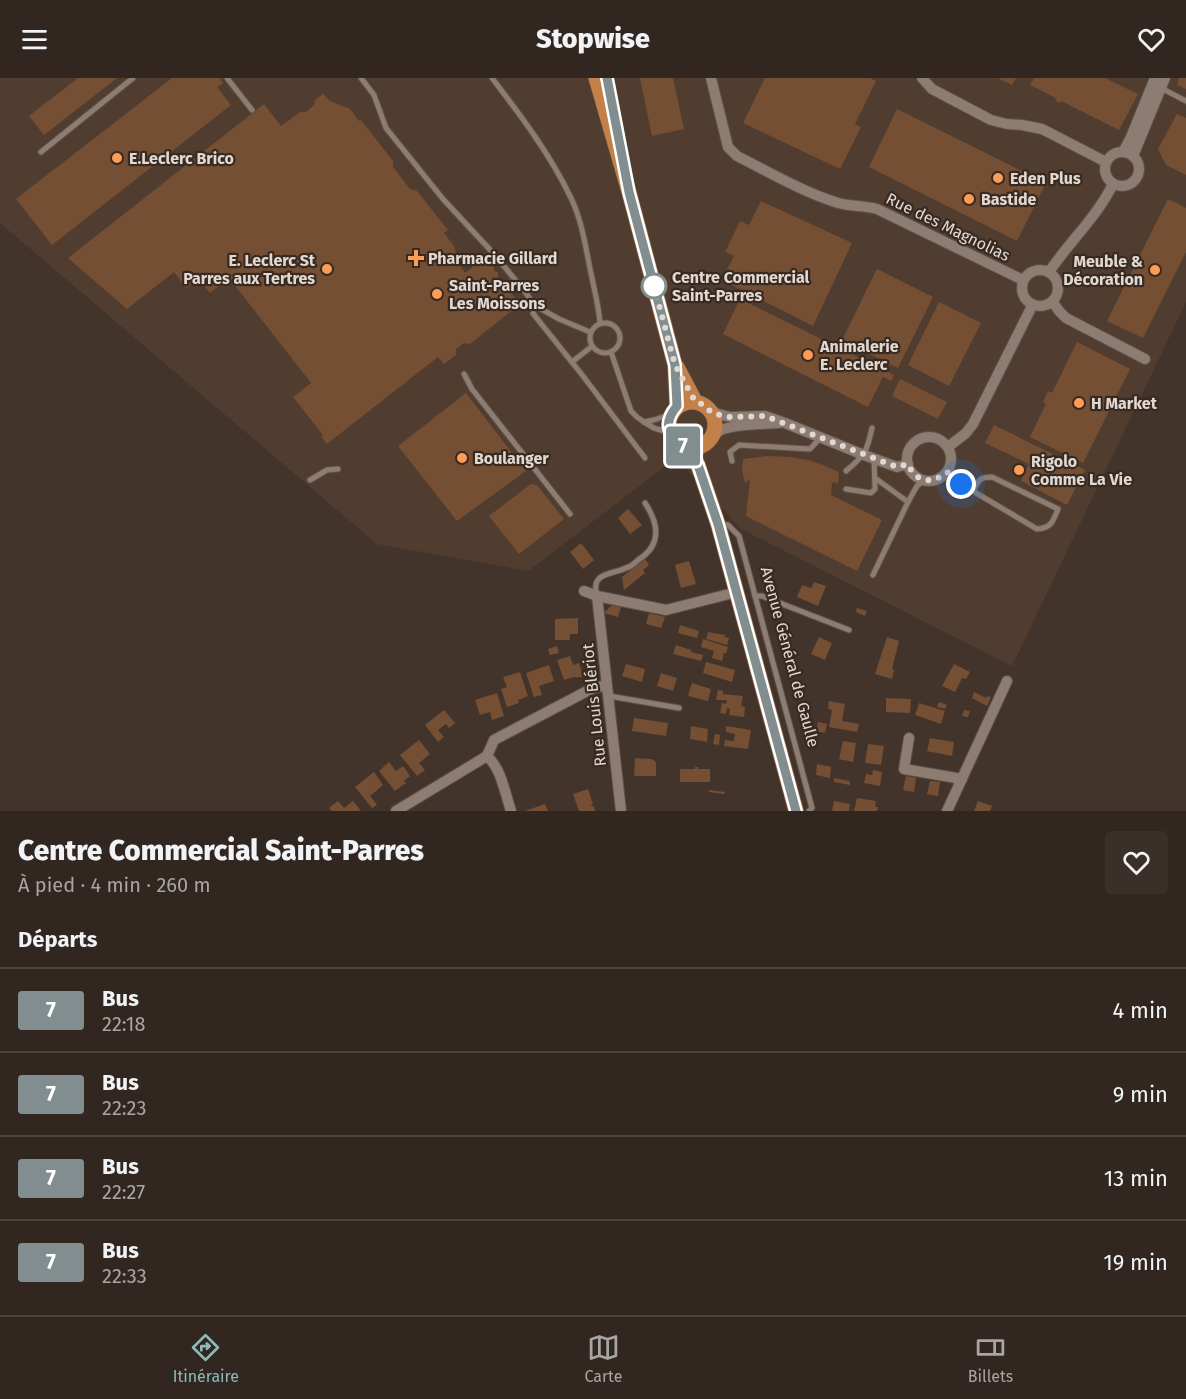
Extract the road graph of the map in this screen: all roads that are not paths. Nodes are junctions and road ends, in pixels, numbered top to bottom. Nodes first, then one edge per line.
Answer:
1 (133, 78) edge
2 (227, 78) edge
3 (361, 78) edge
4 (492, 78) edge
5 (596, 78) edge
6 (607, 78) edge
7 (711, 78) edge
8 (922, 78) edge
9 (1156, 81) edge
10 (1186, 100) edge
11 (252, 110) dead end
12 (41, 153) dead end
13 (1128, 154) junction
14 (1106, 162) junction
15 (1113, 184) junction
16 (629, 192) junction
17 (1049, 272) junction
18 (1023, 280) junction
19 (1053, 302) junction
20 (534, 305) junction
21 (1032, 306) junction
22 (600, 323) junction
23 (590, 332) junction
24 (591, 347) junction
25 (611, 352) junction
26 (1145, 359) dead end
27 (572, 362) junction
28 (675, 365) junction
29 (464, 374) dead end
30 (695, 401) junction
31 (674, 410) junction
32 (711, 412) junction
33 (644, 422) junction
34 (786, 423) junction
35 (872, 428) dead end
36 (670, 433) junction
37 (821, 438) junction
38 (708, 441) junction
39 (683, 446) junction
40 (948, 447) junction
41 (869, 457) junction
42 (645, 458) dead end
43 (732, 461) dead end
44 (908, 464) junction
45 (338, 469) dead end
46 (846, 471) dead end
47 (947, 472) junction
48 (875, 478) junction
49 (310, 480) dead end
50 (924, 480) junction
51 (846, 489) dead end
52 (974, 491) junction
53 (645, 502) dead end
54 (908, 502) junction
55 (570, 514) dead end
56 (718, 524) junction
57 (873, 575) dead end
58 (584, 591) dead end
59 (737, 592) junction
60 (597, 596) junction
61 (755, 596) junction
62 (849, 630) dead end
63 (1007, 681) dead end
64 (607, 691) junction
65 (679, 708) dead end
66 (909, 738) dead end
67 (487, 756) junction
68 (962, 778) junction
69 (396, 811) edge
70 (511, 811) edge
71 (621, 811) edge
72 (796, 811) edge
73 (809, 811) edge
74 (946, 811) edge

1 - 12 lane
2 - 11 lane
3 - 20 lane
4 - 22 lane
5 - 16 main road
6 - 16 main road
7 - 18 street, Rue des Magnolias
8 - 14 street
9 - 10 lane
9 - 13 street
13 - 14 street
13 - 15 street
14 - 15 street
15 - 17 street
16 - 28 main road
17 - 18 street
17 - 19 street
18 - 21 street
19 - 21 street
19 - 26 street
20 - 23 lane
20 - 27 lane
21 - 40 street
22 - 23 lane
22 - 25 lane
23 - 24 lane
24 - 25 lane
24 - 27 lane
25 - 33 lane
27 - 42 lane
28 - 30 main road
28 - 31 main road
29 - 55 lane
30 - 31 main road
30 - 32 main road
31 - 33 lane
31 - 36 main road
32 - 34 street
32 - 38 main road
33 - 36 lane
34 - 37 street
34 - 38 street
35 - 41 lane
36 - 39 main road
37 - 41 street
37 - 43 lane
38 - 39 main road
38 - 56 main road
39 - 56 main road
40 - 44 street
40 - 47 street
41 - 44 street
41 - 46 lane
41 - 48 lane
44 - 50 street
45 - 49 lane
47 - 50 street
47 - 52 lane
48 - 51 lane
48 - 54 lane
50 - 54 lane
52 - 52 lane
53 - 60 lane
54 - 57 lane
56 - 59 main road
56 - 61 lane, Avenue Général de Gaulle
58 - 60 street
59 - 60 street
59 - 72 main road
60 - 64 street, Rue Louis Blériot
61 - 62 lane
61 - 73 lane, Avenue Général de Gaulle
63 - 68 street
64 - 65 lane
64 - 67 street
64 - 71 street, Rue Louis Blériot
66 - 68 street
67 - 69 street
67 - 70 street
68 - 74 street

